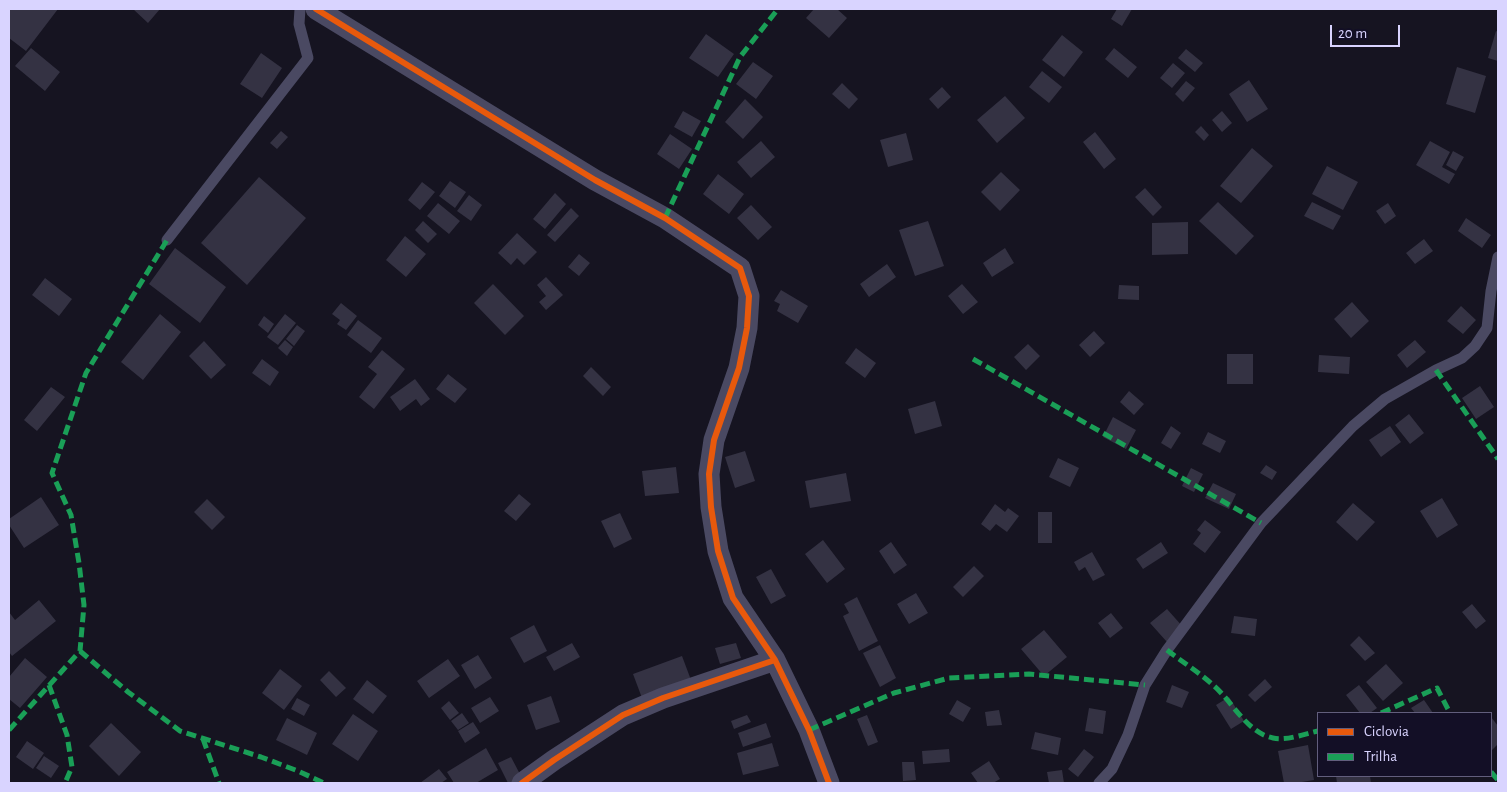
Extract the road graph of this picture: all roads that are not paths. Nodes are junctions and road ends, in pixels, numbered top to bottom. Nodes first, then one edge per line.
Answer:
1 (300, 9) edge
2 (316, 9) edge
3 (167, 240) dead end
4 (1498, 257) edge
5 (775, 660) junction
6 (522, 783) edge
7 (829, 783) edge
8 (1100, 783) edge

1 - 3 lane
2 - 5 street
4 - 8 lane
5 - 6 street
5 - 7 street

